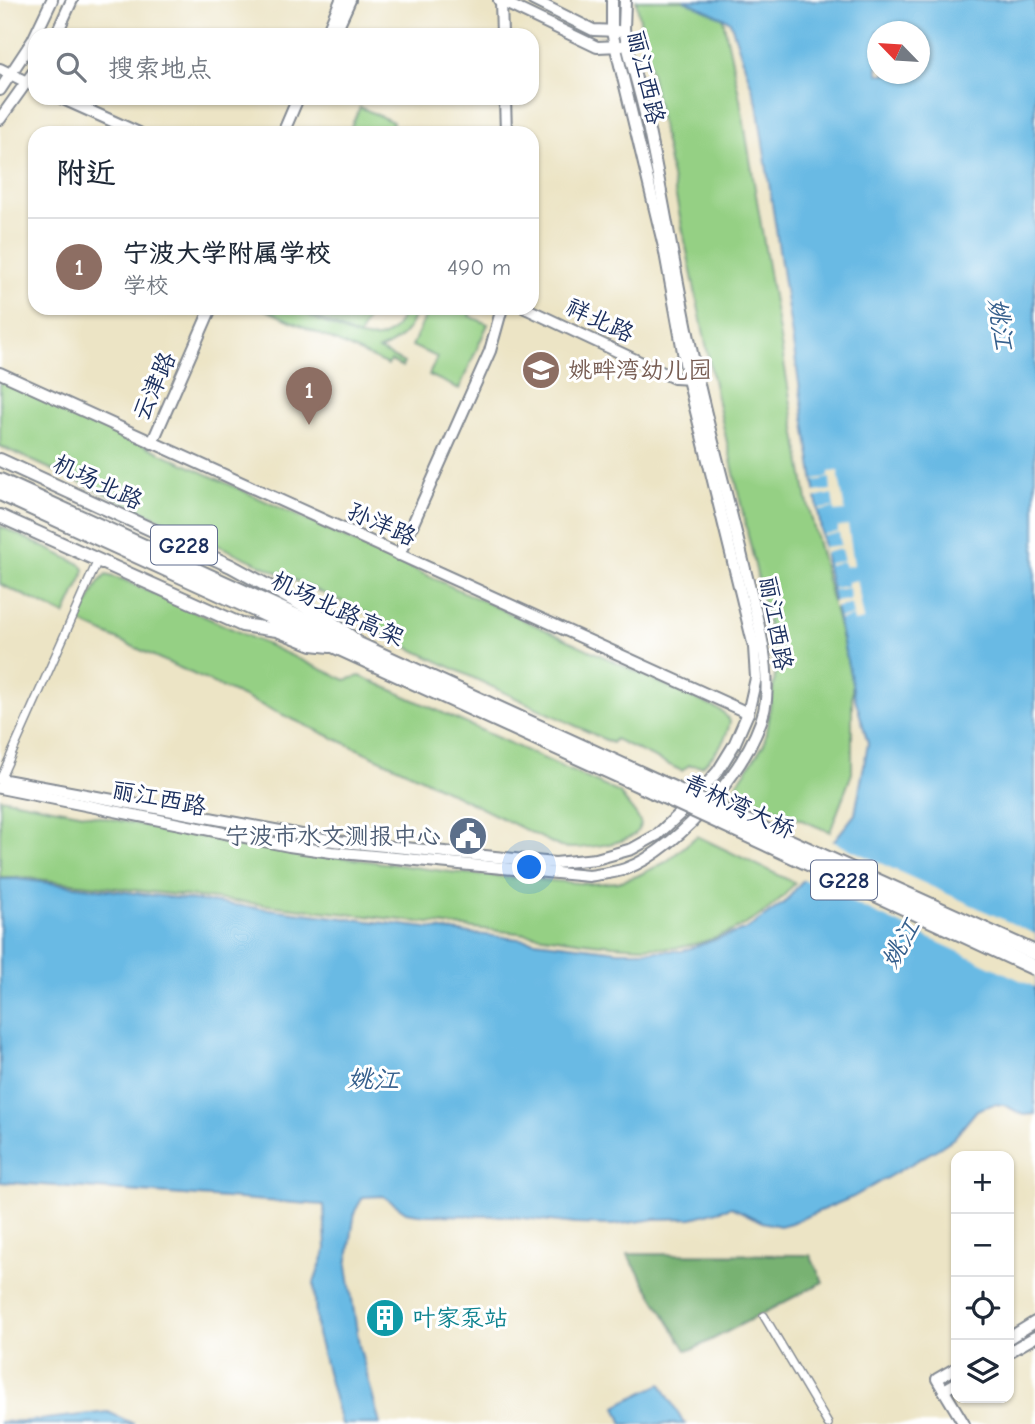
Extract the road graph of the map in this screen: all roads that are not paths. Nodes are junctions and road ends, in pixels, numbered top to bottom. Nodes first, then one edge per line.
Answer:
1 (52, 0) edge
2 (72, 0) edge
3 (341, 0) edge
4 (350, 0) edge
5 (533, 0) edge
6 (612, 0) edge
7 (625, 0) edge
8 (500, 1) edge
9 (39, 28) edge
10 (59, 28) edge
11 (329, 28) edge
12 (337, 28) edge
13 (502, 28) edge
14 (624, 29) junction
15 (612, 32) junction
16 (622, 46) junction
17 (28, 48) edge
18 (0, 69) edge
19 (11, 74) junction
20 (28, 78) edge
21 (28, 84) edge
22 (0, 90) edge
23 (77, 105) edge
24 (90, 105) edge
25 (295, 105) edge
26 (303, 105) edge
27 (505, 105) edge
28 (0, 119) edge
29 (123, 126) edge
30 (137, 126) edge
31 (286, 126) edge
32 (293, 126) edge
33 (506, 126) edge
34 (539, 308) edge
35 (203, 315) edge
36 (208, 315) edge
37 (500, 315) edge
38 (539, 315) edge
39 (0, 373) edge
40 (692, 373) junction
41 (150, 442) junction
42 (0, 460) edge
43 (0, 472) edge
44 (0, 481) edge
45 (0, 493) edge
46 (42, 500) junction
47 (0, 516) edge
48 (399, 555) junction
49 (98, 560) junction
50 (360, 644) junction
51 (331, 646) junction
52 (748, 713) junction
53 (0, 780) edge
54 (654, 786) junction
55 (0, 788) edge
56 (1035, 953) edge
57 (1035, 968) edge
58 (764, 1317) dead end
59 (1035, 1322) edge
60 (1014, 1335) edge
61 (1035, 1337) edge
62 (1014, 1349) edge
63 (951, 1371) edge
64 (951, 1386) edge
65 (944, 1390) junction
66 (828, 1424) edge
67 (964, 1424) edge

1 - 9 main road
2 - 10 main road
3 - 11 main road
4 - 12 main road
5 - 15 main road
6 - 15 main road, 丽江西路
7 - 14 main road, 丽江西路
8 - 13 main road
8 - 16 main road
14 - 15 main road
14 - 16 main road, 丽江西路
15 - 16 main road, 丽江西路
16 - 40 main road, 丽江西路
17 - 19 main road
18 - 19 main road
19 - 20 main road
19 - 22 main road
21 - 28 main road
23 - 29 main road
24 - 30 main road
25 - 31 main road
26 - 32 main road
27 - 33 main road
34 - 40 main road, 祥北路
35 - 41 main road, 云津路
36 - 41 main road, 云津路
37 - 48 main road
38 - 40 main road, 祥北路
39 - 41 main road, 孙洋路
40 - 52 main road, 丽江西路
40 - 55 main road, 丽江西路
41 - 48 main road, 孙洋路
42 - 50 main road, 机场北路 / G228
43 - 46 highway
44 - 46 highway, 机场北路高架 / G228
45 - 51 highway, 机场北路高架 / G228
46 - 50 highway, 机场北路高架 / G228
47 - 49 main road, G228
48 - 52 main road, 孙洋路
49 - 51 main road, G228
49 - 53 street
50 - 54 highway, 机场北路高架 / G228
51 - 54 highway, 机场北路高架 / G228
52 - 53 main road, 丽江西路
54 - 56 highway, 青林湾大桥 / G228, bridge
54 - 57 highway, 青林湾大桥 / G228, bridge
58 - 66 street
59 - 60 main road
61 - 62 main road
63 - 65 main road
64 - 65 main road
65 - 67 main road

